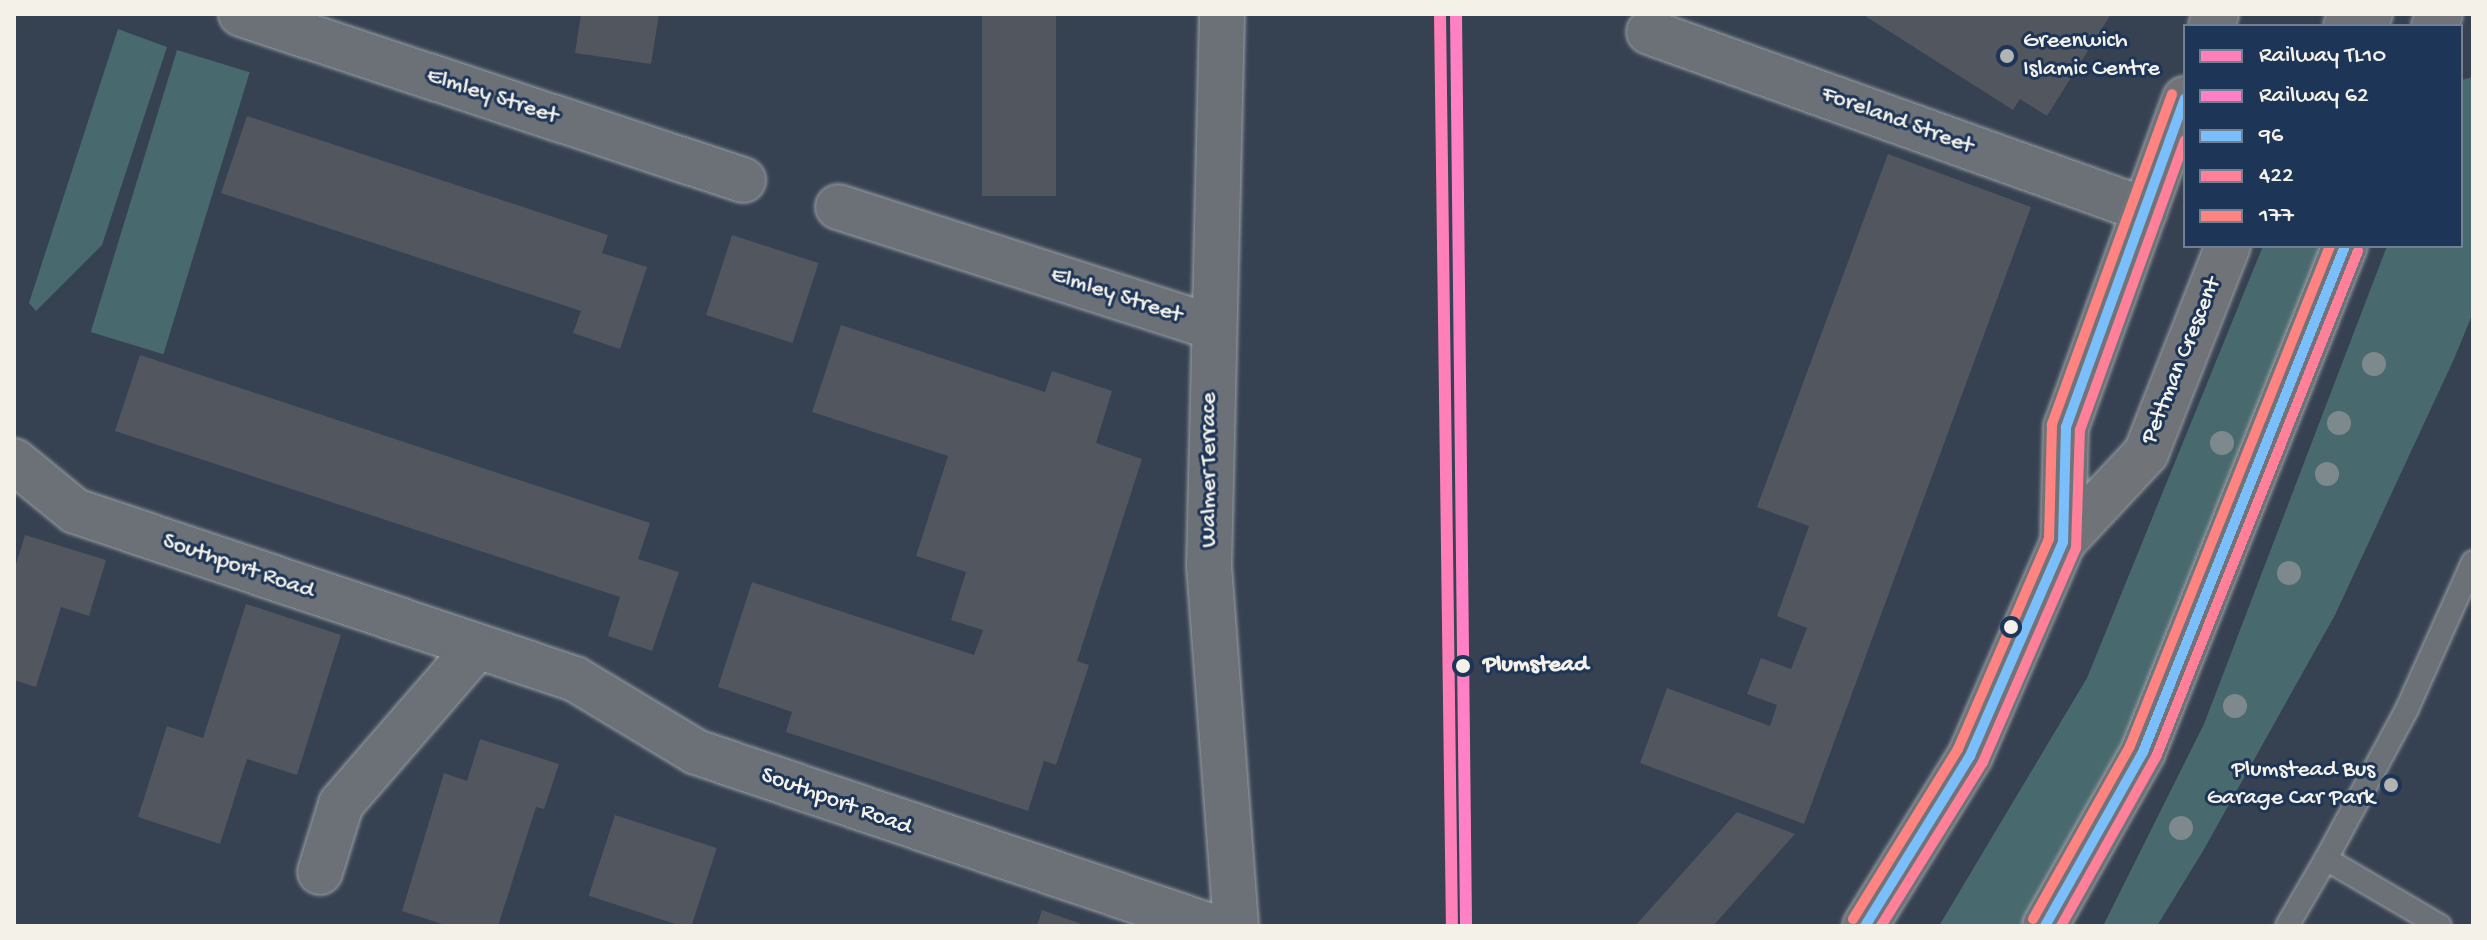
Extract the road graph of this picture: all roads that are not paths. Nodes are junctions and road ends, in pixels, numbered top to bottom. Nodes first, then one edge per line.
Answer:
1 (241, 14) edge
2 (1222, 14) edge
3 (2370, 14) edge
4 (2350, 24) edge
5 (1649, 32) dead end
6 (2183, 105) edge
7 (743, 180) dead end
8 (838, 207) dead end
9 (2145, 210) junction
10 (2227, 248) edge
11 (2344, 248) edge
12 (1211, 327) junction
13 (14, 461) edge
14 (2063, 542) junction
15 (2473, 562) edge
16 (476, 648) junction
17 (2326, 859) junction
18 (320, 872) dead end
19 (1210, 926) edge
20 (1236, 926) edge
21 (1865, 926) edge
22 (2045, 926) edge
23 (2287, 926) edge
24 (2440, 926) edge

1 - 7 street, Elmley Street
2 - 12 street, Walmer Terrace
3 - 4 main road
5 - 9 street, Foreland Street
6 - 9 main road
8 - 12 street, Elmley Street
9 - 14 main road
10 - 14 main road, Pettman Crescent
11 - 22 main road
12 - 20 street, Walmer Terrace
13 - 16 street, Southport Road
14 - 21 main road
15 - 17 lane
16 - 18 street
16 - 19 street, Southport Road
17 - 23 lane
17 - 24 lane

